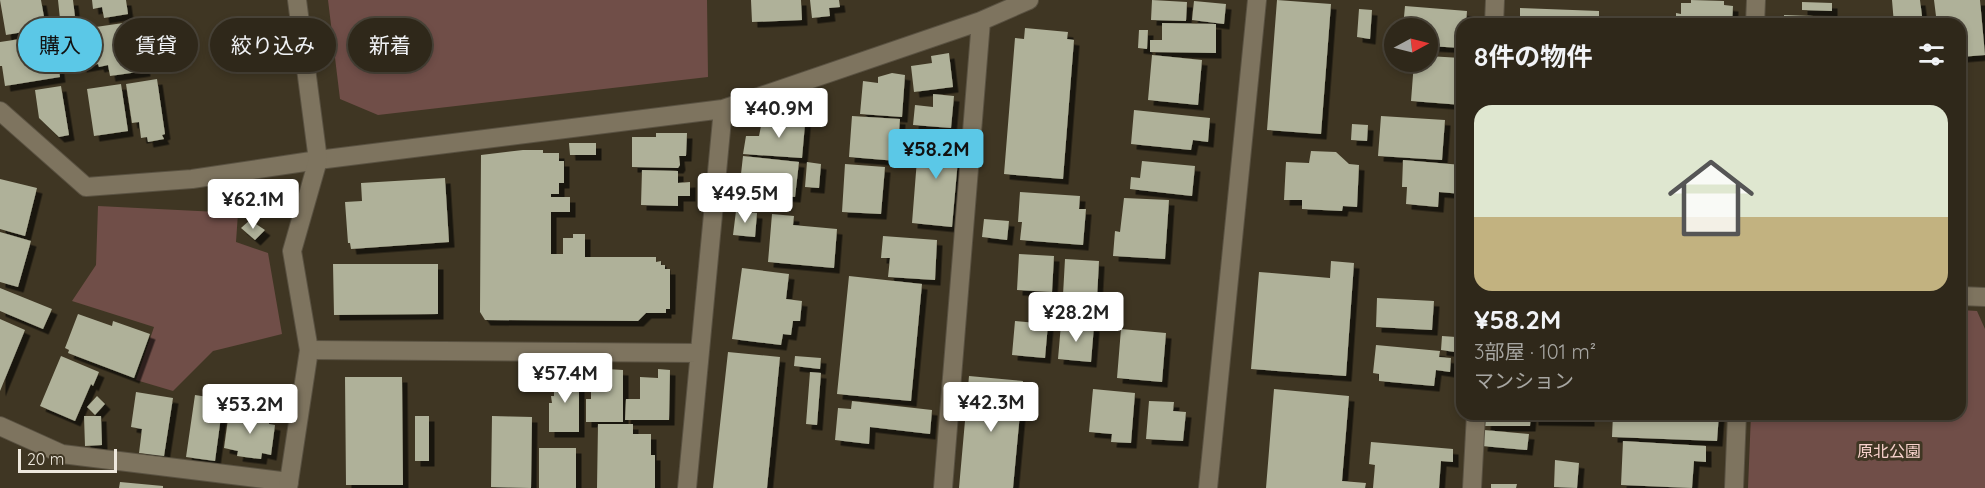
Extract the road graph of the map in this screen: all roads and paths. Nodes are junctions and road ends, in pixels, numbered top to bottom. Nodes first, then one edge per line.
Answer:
1 (297, 0) edge
2 (1029, 0) edge
3 (1257, 0) edge
4 (1495, 0) edge
5 (1756, 0) edge
6 (1494, 18) edge
7 (1755, 18) edge
8 (981, 21) junction
9 (723, 109) junction
10 (0, 111) edge
11 (318, 160) junction
12 (1966, 296) edge
13 (1985, 297) edge
14 (309, 350) junction
15 (699, 353) junction
16 (1476, 420) edge
17 (1737, 420) edge
18 (0, 426) edge
19 (289, 485) edge
20 (687, 488) edge
21 (943, 488) edge
22 (1208, 488) edge
23 (1472, 488) edge
24 (1734, 488) edge

1 - 11 street
2 - 8 street
3 - 22 street
4 - 6 street
5 - 7 street
8 - 9 street
8 - 21 street
9 - 11 street
9 - 15 street
10 - 11 street
11 - 14 street
12 - 13 street
14 - 15 street
14 - 19 street
15 - 20 street
16 - 23 street
17 - 24 street
18 - 19 street

